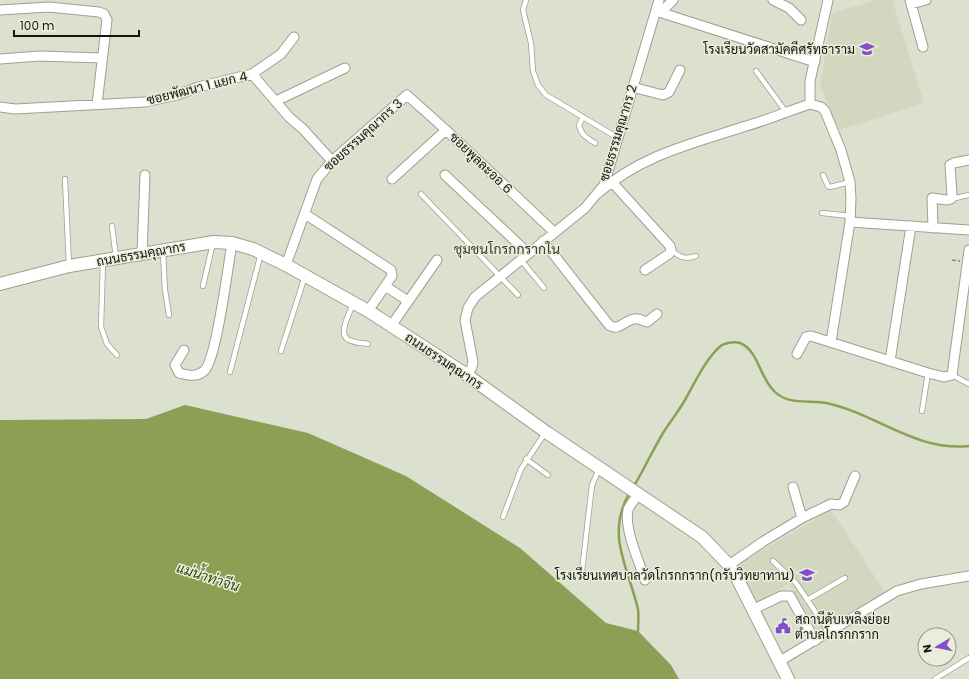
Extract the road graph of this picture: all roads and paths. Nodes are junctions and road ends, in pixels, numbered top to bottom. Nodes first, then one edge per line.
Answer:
1 (526, 0) edge
2 (659, 0) edge
3 (672, 0) edge
4 (773, 0) edge
5 (828, 0) edge
6 (926, 0) edge
7 (911, 2) edge
8 (0, 10) edge
9 (659, 12) junction
10 (801, 20) dead end
11 (294, 37) dead end
12 (923, 47) dead end
13 (0, 58) edge
14 (102, 58) junction
15 (815, 62) junction
16 (345, 68) dead end
17 (680, 70) dead end
18 (756, 70) dead end
19 (252, 74) junction
20 (632, 87) junction
21 (407, 96) joint
22 (276, 101) junction
23 (97, 104) junction
24 (810, 104) junction
25 (0, 107) edge
26 (786, 112) junction
27 (584, 118) junction
28 (446, 130) junction
29 (618, 138) junction
30 (595, 143) dead end
31 (969, 160) edge
32 (332, 161) junction
33 (145, 175) dead end
34 (445, 175) dead end
35 (823, 175) dead end
36 (65, 179) dead end
37 (392, 179) dead end
38 (611, 181) junction
39 (850, 182) junction
40 (421, 194) dead end
41 (597, 194) junction
42 (969, 195) edge
43 (951, 198) junction
44 (822, 213) dead end
45 (305, 214) junction
46 (851, 219) junction
47 (112, 226) dead end
48 (911, 226) junction
49 (933, 228) junction
50 (969, 230) edge
51 (554, 232) junction
52 (543, 241) junction
53 (214, 242) junction
54 (232, 243) junction
55 (163, 250) junction
56 (671, 250) junction
57 (969, 250) edge
58 (261, 253) junction
59 (528, 253) junction
60 (142, 254) junction
61 (696, 256) dead end
62 (116, 258) junction
63 (520, 259) junction
64 (103, 260) junction
65 (437, 260) dead end
66 (286, 265) junction
67 (69, 266) junction
68 (645, 270) dead end
69 (968, 272) edge
70 (501, 275) junction
71 (305, 276) junction
72 (0, 284) edge
73 (203, 286) dead end
74 (385, 286) junction
75 (544, 288) dead end
76 (518, 295) dead end
77 (408, 301) junction
78 (354, 303) junction
79 (368, 311) junction
80 (657, 314) dead end
81 (169, 315) dead end
82 (391, 326) junction
83 (831, 342) junction
84 (368, 344) dead end
85 (184, 350) dead end
86 (281, 351) dead end
87 (797, 354) dead end
88 (117, 355) dead end
89 (890, 361) junction
90 (230, 372) dead end
91 (928, 373) junction
92 (466, 375) junction
93 (952, 375) junction
94 (969, 384) edge
95 (922, 411) dead end
96 (546, 432) junction
97 (526, 459) junction
98 (600, 468) junction
99 (548, 476) dead end
100 (855, 476) dead end
101 (792, 487) dead end
102 (637, 493) junction
103 (503, 517) dead end
104 (802, 518) junction
105 (773, 561) dead end
106 (729, 566) junction
107 (582, 571) dead end
108 (969, 576) edge
109 (846, 578) dead end
110 (644, 580) dead end
111 (806, 600) junction
112 (754, 609) junction
113 (829, 632) junction
114 (815, 641) junction
115 (969, 658) edge
116 (780, 661) junction
117 (788, 679) edge
118 (935, 679) edge

1 - 27 lane
2 - 9 street, ซอยธรรมคุณากร 2
3 - 9 street
4 - 10 street
5 - 15 street
6 - 7 street
7 - 12 street
8 - 14 street
9 - 15 street
9 - 20 street, ซอยธรรมคุณากร 2
11 - 19 street
13 - 14 street
14 - 23 street
15 - 24 street
16 - 22 street
17 - 20 street
18 - 26 lane
19 - 22 street, ซอยพัฒนา 1 แยก 4
19 - 23 street, ซอยพัฒนา 1 แยก 4
20 - 29 street, ซอยธรรมคุณากร 2
21 - 28 street, ซอยพูลละออ 6
21 - 32 street, ซอยธรรมคุณากร 3
22 - 32 street, ซอยพัฒนา 1 แยก 4
23 - 25 street, ซอยพัฒนา 1 แยก 4
24 - 26 street
24 - 39 street
26 - 38 street
27 - 29 lane
27 - 30 lane
28 - 37 street
28 - 51 street, ซอยพูลละออ 6
29 - 41 street, ซอยธรรมคุณากร 2
31 - 43 street
32 - 45 street, ซอยธรรมคุณากร 3
33 - 60 street
34 - 59 street
35 - 39 lane
36 - 67 lane
38 - 41 street
38 - 56 street
39 - 46 street
40 - 70 lane
41 - 51 street, ซอยธรรมคุณากร 2
42 - 43 lane
43 - 49 street
44 - 46 lane
45 - 66 street, ซอยธรรมคุณากร 3
45 - 74 street
46 - 48 street
46 - 83 street
47 - 62 lane
48 - 49 street
48 - 89 street
49 - 50 street
51 - 52 street, ซอยธรรมคุณากร 2
52 - 59 street, ซอยธรรมคุณากร 2
52 - 80 street
53 - 54 street, ถนนธรรมคุณากร
53 - 55 street, ถนนธรรมคุณากร
53 - 73 lane
54 - 58 street, ถนนธรรมคุณากร
54 - 85 street
55 - 60 street, ถนนธรรมคุณากร
55 - 81 lane
56 - 61 lane
56 - 68 street
57 - 69 street
58 - 66 street, ถนนธรรมคุณากร
58 - 90 lane
59 - 63 street, ซอยธรรมคุณากร 2
60 - 62 street, ถนนธรรมคุณากร
62 - 64 street, ถนนธรรมคุณากร
63 - 70 street, ซอยธรรมคุณากร 2
63 - 75 lane
64 - 67 street, ถนนธรรมคุณากร
64 - 88 lane
65 - 77 street
66 - 71 street, ถนนธรรมคุณากร
67 - 72 street, ถนนธรรมคุณากร
69 - 93 street
70 - 76 lane
70 - 92 street, ซอยธรรมคุณากร 2
71 - 78 street, ถนนธรรมคุณากร
71 - 86 lane
74 - 77 street
74 - 79 street
77 - 82 street
78 - 79 street, ถนนธรรมคุณากร
78 - 84 lane
79 - 82 street, ถนนธรรมคุณากร
82 - 92 street, ถนนธรรมคุณากร
83 - 87 street
83 - 89 street
89 - 91 street
91 - 93 street
91 - 95 lane
92 - 96 street, ถนนธรรมคุณากร
93 - 94 lane
96 - 97 lane
96 - 98 street, ถนนธรรมคุณากร
97 - 99 lane
97 - 103 lane
98 - 102 street, ถนนธรรมคุณากร
98 - 107 lane
100 - 104 street
101 - 104 street
102 - 106 street, ถนนธรรมคุณากร
102 - 110 street
104 - 106 street
105 - 111 lane
106 - 112 street, ถนนธรรมคุณากร
108 - 113 street
109 - 111 lane
111 - 113 lane
112 - 114 street
112 - 116 street, ถนนธรรมคุณากร
113 - 114 street
114 - 116 street
115 - 118 lane
116 - 117 street, ถนนธรรมคุณากร

